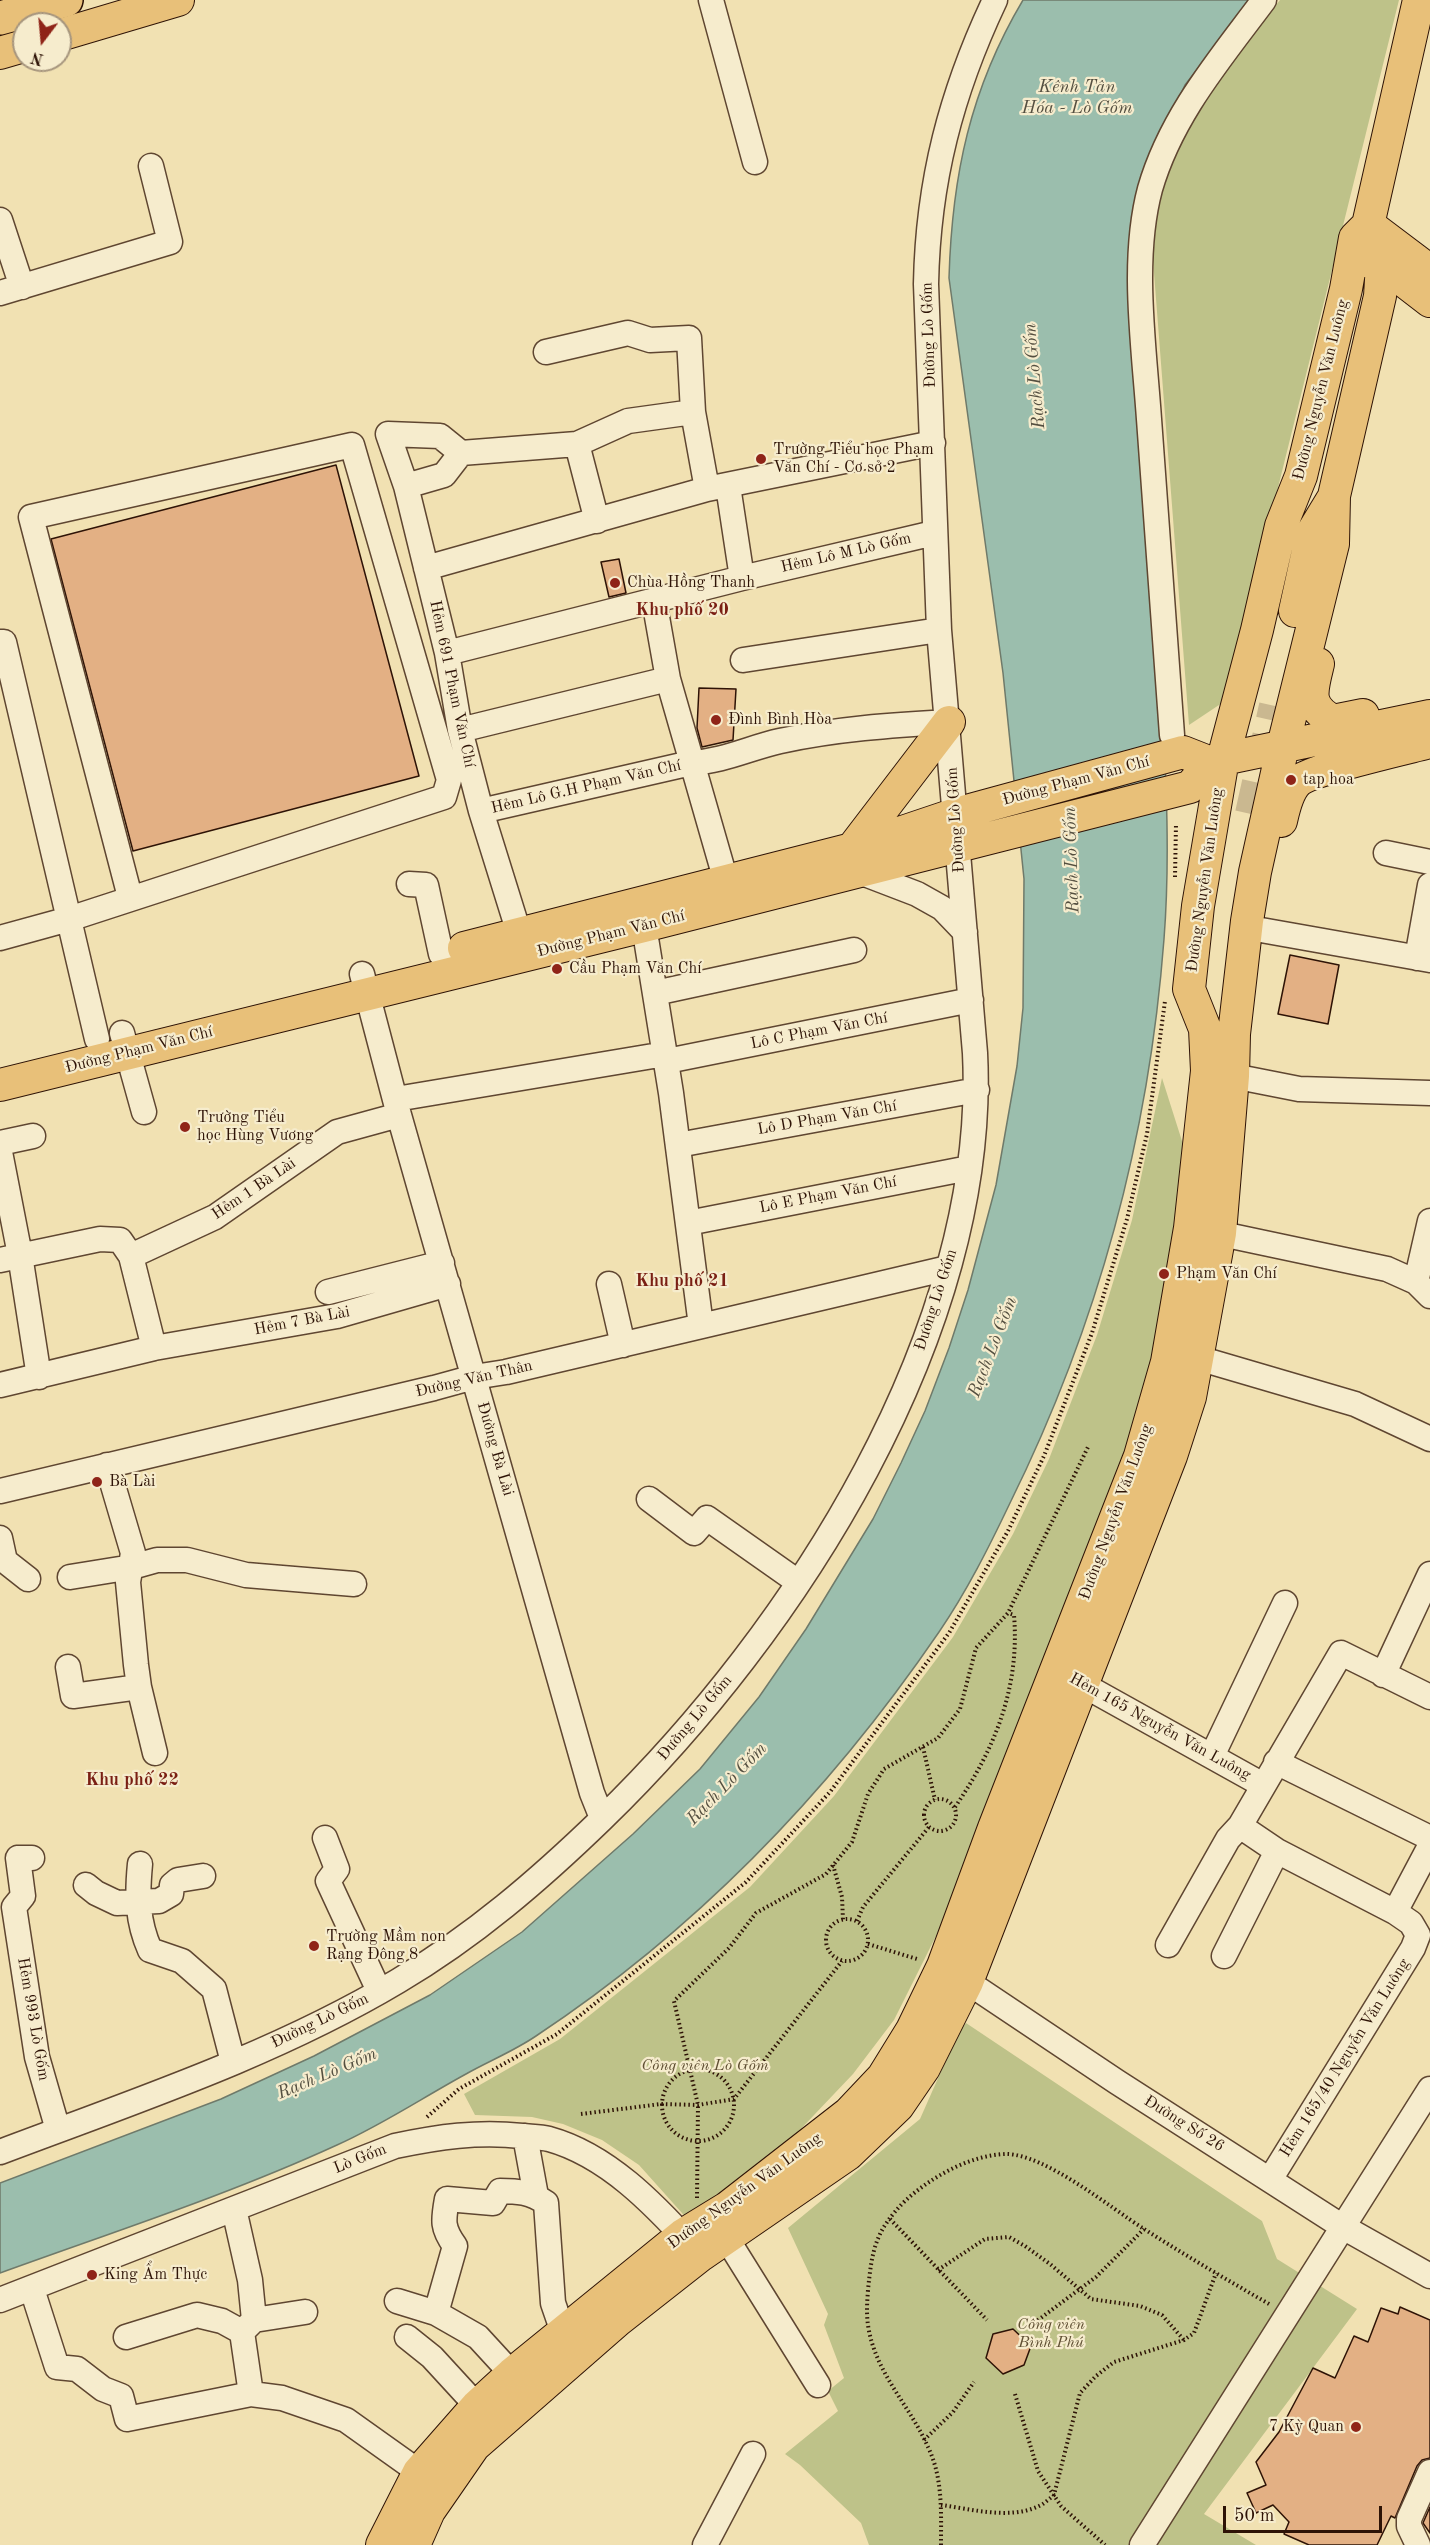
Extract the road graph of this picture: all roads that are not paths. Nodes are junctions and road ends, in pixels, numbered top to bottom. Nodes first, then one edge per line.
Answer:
1 (66, 0) edge
2 (178, 0) edge
3 (711, 0) edge
4 (995, 0) edge
5 (1264, 0) edge
6 (1422, 5) edge
7 (0, 18) edge
8 (72, 31) edge
9 (755, 162) dead end
10 (151, 166) dead end
11 (0, 220) edge
12 (1379, 243) junction
13 (1430, 270) edge
14 (11, 290) edge
15 (1430, 301) edge
16 (546, 352) dead end
17 (693, 412) junction
18 (933, 443) junction
19 (577, 444) junction
20 (461, 453) junction
21 (1301, 476) junction
22 (406, 486) junction
23 (717, 488) junction
24 (1334, 496) junction
25 (597, 521) junction
26 (934, 533) junction
27 (426, 567) junction
28 (742, 578) junction
29 (654, 600) junction
30 (939, 630) junction
31 (0, 642) edge
32 (447, 653) junction
33 (743, 660) dead end
34 (668, 680) junction
35 (1430, 696) edge
36 (1430, 716) edge
37 (949, 722) junction
38 (460, 730) junction
39 (1430, 742) edge
40 (1177, 743) junction
41 (1283, 746) junction
42 (1217, 761) junction
43 (691, 763) junction
44 (481, 811) junction
45 (1242, 811) tunnel mouth
46 (956, 814) junction
47 (958, 846) junction
48 (1386, 853) dead end
49 (854, 860) junction
50 (1430, 862) edge
51 (726, 880) junction
52 (409, 884) dead end
53 (1430, 885) edge
54 (130, 897) junction
55 (69, 919) junction
56 (644, 926) junction
57 (1261, 930) junction
58 (965, 932) junction
59 (519, 933) junction
60 (0, 938) edge
61 (854, 950) dead end
62 (441, 954) junction
63 (1424, 959) edge
64 (365, 984) junction
65 (656, 993) junction
66 (971, 1000) junction
67 (1219, 1032) junction
68 (116, 1042) junction
69 (666, 1057) junction
70 (0, 1063) edge
71 (1233, 1076) junction
72 (0, 1085) edge
73 (977, 1090) junction
74 (1430, 1094) edge
75 (398, 1107) junction
76 (144, 1112) dead end
77 (33, 1136) dead end
78 (0, 1143) edge
79 (678, 1145) junction
80 (0, 1152) edge
81 (969, 1168) junction
82 (1430, 1221) edge
83 (688, 1223) junction
84 (1205, 1231) junction
85 (131, 1256) junction
86 (10, 1258) edge
87 (948, 1268) junction
88 (445, 1274) junction
89 (609, 1284) dead end
90 (1423, 1289) edge
91 (328, 1292) dead end
92 (701, 1326) junction
93 (623, 1345) junction
94 (154, 1348) junction
95 (1198, 1358) junction
96 (39, 1377) junction
97 (474, 1377) junction
98 (0, 1385) edge
99 (1430, 1439) edge
100 (107, 1465) junction
101 (0, 1491) edge
102 (649, 1499) dead end
103 (0, 1538) edge
104 (132, 1567) junction
105 (1430, 1574) edge
106 (70, 1577) dead end
107 (28, 1579) dead end
108 (798, 1582) junction
109 (354, 1584) dead end
110 (1285, 1603) dead end
111 (68, 1667) dead end
112 (1383, 1675) junction
113 (1069, 1677) junction
114 (139, 1687) junction
115 (1430, 1697) edge
116 (155, 1753) dead end
117 (1212, 1756) junction
118 (1275, 1762) junction
119 (1263, 1785) junction
120 (602, 1818) junction
121 (1239, 1826) junction
122 (325, 1838) dead end
123 (1430, 1838) edge
124 (1430, 1846) edge
125 (1277, 1851) junction
126 (32, 1858) dead end
127 (140, 1864) dead end
128 (203, 1876) dead end
129 (86, 1885) dead end
130 (7, 1901) edge
131 (137, 1901) junction
132 (1395, 1912) junction
133 (1168, 1945) dead end
134 (1224, 1956) dead end
135 (944, 1970) junction
136 (379, 1991) junction
137 (233, 2062) junction
138 (1430, 2089) edge
139 (58, 2130) junction
140 (525, 2136) junction
141 (0, 2152) edge
142 (1271, 2178) junction
143 (536, 2196) junction
144 (234, 2209) junction
145 (1343, 2227) junction
146 (727, 2239) junction
147 (692, 2245) junction
148 (1430, 2276) edge
149 (32, 2289) junction
150 (0, 2300) edge
151 (397, 2301) dead end
152 (305, 2312) dead end
153 (436, 2313) junction
154 (248, 2326) junction
155 (562, 2332) junction
156 (126, 2337) dead end
157 (407, 2337) dead end
158 (512, 2374) junction
159 (818, 2385) dead end
160 (251, 2394) junction
161 (477, 2406) junction
162 (753, 2454) dead end
163 (419, 2472) junction
164 (1430, 2472) edge
165 (715, 2542) edge
166 (382, 2545) edge
167 (414, 2545) edge
168 (1127, 2545) edge
169 (1142, 2545) edge
170 (1418, 2545) edge

1 - 7 highway
2 - 8 main road
3 - 9 street
4 - 18 street, Đường Lò Gốm
5 - 40 street
6 - 12 main road, Đường Nguyễn Văn Luông
10 - 14 street
11 - 14 street
12 - 13 main road
12 - 15 main road
12 - 21 main road, Đường Nguyễn Văn Luông
12 - 24 main road, Đường Nguyễn Văn Luông
16 - 17 street
17 - 19 street
17 - 23 street
18 - 23 street
18 - 26 street, Đường Lò Gốm
19 - 20 street
19 - 25 street
20 - 22 street
20 - 22 street, Hẻm 691 Phạm Văn Chí
21 - 24 main road
21 - 42 main road, Đường Nguyễn Văn Luông
22 - 27 street, Hẻm 691 Phạm Văn Chí
23 - 25 street
23 - 28 street
24 - 35 main road
24 - 41 main road, Đường Nguyễn Văn Luông
25 - 27 street
26 - 28 street, Hẻm Lô M Lò Gốm
26 - 30 street, Đường Lò Gốm
27 - 32 street, Hẻm 691 Phạm Văn Chí
28 - 29 street, Hẻm Lô M Lò Gốm
29 - 32 street, Hẻm Lô M Lò Gốm
29 - 34 street
30 - 33 street
30 - 37 street, Đường Lò Gốm
31 - 55 street
32 - 38 street, Hẻm 691 Phạm Văn Chí
34 - 38 street
34 - 43 street
36 - 41 main road
37 - 43 street, Hẻm Lô G.H Phạm Văn Chí
37 - 46 street, Đường Lò Gốm
37 - 49 main road
38 - 44 street, Hẻm 691 Phạm Văn Chí
39 - 57 main road
40 - 42 main road
40 - 46 main road, Đường Phạm Văn Chí
41 - 42 main road
41 - 67 main road, Đường Nguyễn Văn Luông
42 - 47 main road, Đường Phạm Văn Chí
42 - 67 main road, Đường Nguyễn Văn Luông
43 - 44 street, Hẻm Lô G.H Phạm Văn Chí
43 - 51 street
44 - 59 street, Hẻm 691 Phạm Văn Chí
45 - 67 main road
46 - 47 street, Đường Lò Gốm
46 - 49 main road, Đường Phạm Văn Chí
47 - 49 main road, Đường Phạm Văn Chí
47 - 58 street, Đường Lò Gốm
48 - 50 street
49 - 51 main road, Đường Phạm Văn Chí
49 - 56 main road, Đường Phạm Văn Chí
49 - 58 street
51 - 59 main road, Đường Phạm Văn Chí
52 - 62 street
53 - 63 street
54 - 54 street
54 - 55 street
55 - 60 street
55 - 68 street
56 - 64 main road, Đường Phạm Văn Chí
56 - 65 street
57 - 63 street
57 - 67 main road
58 - 66 street, Đường Lò Gốm
59 - 62 main road, Đường Phạm Văn Chí
61 - 65 street
62 - 64 main road, Đường Phạm Văn Chí
64 - 68 main road, Đường Phạm Văn Chí
64 - 75 street, Đường Bà Lài
65 - 69 street
66 - 69 street, Lô C Phạm Văn Chí
66 - 73 street, Đường Lò Gốm
67 - 71 main road, Đường Nguyễn Văn Luông
67 - 84 main road, Đường Nguyễn Văn Luông
68 - 70 main road, Đường Phạm Văn Chí
68 - 72 main road, Đường Phạm Văn Chí
68 - 76 street
69 - 75 street, Lô C Phạm Văn Chí
69 - 79 street
71 - 74 street
71 - 84 main road, Đường Nguyễn Văn Luông
73 - 79 street, Lô D Phạm Văn Chí
73 - 81 street, Đường Lò Gốm
75 - 85 street, Hẻm 1 Bà Lài
75 - 88 street, Đường Bà Lài
77 - 78 street
79 - 83 street
80 - 86 street
81 - 83 street, Lô E Phạm Văn Chí
81 - 87 street, Đường Lò Gốm
82 - 90 street
83 - 92 street
84 - 90 street
84 - 95 main road, Đường Nguyễn Văn Luông
84 - 113 main road, Đường Nguyễn Văn Luông
85 - 86 street
85 - 94 street
86 - 96 street
87 - 92 street, Đường Văn Thân
87 - 108 street, Đường Lò Gốm
88 - 91 street
88 - 94 street, Hẻm 7 Bà Lài
88 - 97 street, Đường Bà Lài
89 - 93 street
92 - 93 street, Đường Văn Thân
93 - 97 street, Đường Văn Thân
94 - 96 street, Hẻm 7 Bà Lài
95 - 99 street
95 - 113 main road, Đường Nguyễn Văn Luông
96 - 98 street, Hẻm 7 Bà Lài
97 - 100 street, Đường Văn Thân
97 - 120 street, Đường Bà Lài
100 - 101 street, Đường Văn Thân
100 - 104 street
102 - 108 street
103 - 107 street
104 - 106 street
104 - 109 street
104 - 114 street
105 - 112 street
108 - 120 street, Đường Lò Gốm
110 - 117 street
111 - 114 street
112 - 115 street
112 - 118 street, Hẻm 165 Nguyễn Văn Luông
113 - 117 street, Hẻm 165 Nguyễn Văn Luông
113 - 135 main road, Đường Nguyễn Văn Luông
114 - 116 street
117 - 119 street, Hẻm 165 Nguyễn Văn Luông
118 - 119 street, Hẻm 165 Nguyễn Văn Luông
118 - 123 street, Hẻm 165 Nguyễn Văn Luông
119 - 121 street, Hẻm 165 Nguyễn Văn Luông
120 - 136 street, Đường Lò Gốm
121 - 125 street
121 - 133 street, Hẻm 165 Nguyễn Văn Luông
122 - 136 street
124 - 132 street
125 - 132 street
125 - 134 street
126 - 130 street
127 - 131 street
128 - 131 street
129 - 131 street
130 - 139 street, Hẻm 993 Lò Gốm
131 - 137 street
132 - 142 street, Hẻm 165/40 Nguyễn Văn Luông
135 - 142 street, Đường Số 26
135 - 146 main road, Đường Nguyễn Văn Luông
135 - 147 main road, Đường Nguyễn Văn Luông
136 - 137 street, Đường Lò Gốm
137 - 139 street, Đường Lò Gốm
138 - 145 street
139 - 141 street, Đường Lò Gốm
140 - 143 street
140 - 144 street, Lò Gốm
140 - 147 street, Lò Gốm
142 - 145 street, Đường Số 26
143 - 153 street
143 - 155 street
144 - 149 street, Lò Gốm
144 - 154 street
145 - 148 street, Đường Số 26
145 - 168 street
145 - 169 street
146 - 147 main road, Đường Nguyễn Văn Luông
146 - 159 street
147 - 155 main road, Đường Nguyễn Văn Luông
147 - 167 main road, Đường Nguyễn Văn Luông
149 - 150 street, Lò Gốm
149 - 160 street
151 - 153 street
152 - 154 street
153 - 158 street
154 - 156 street
154 - 160 street
155 - 158 main road, Đường Nguyễn Văn Luông
157 - 161 street
158 - 161 main road, Đường Nguyễn Văn Luông
160 - 163 street
161 - 163 main road, Đường Nguyễn Văn Luông
162 - 165 street
163 - 166 main road, Đường Nguyễn Văn Luông
164 - 170 street

